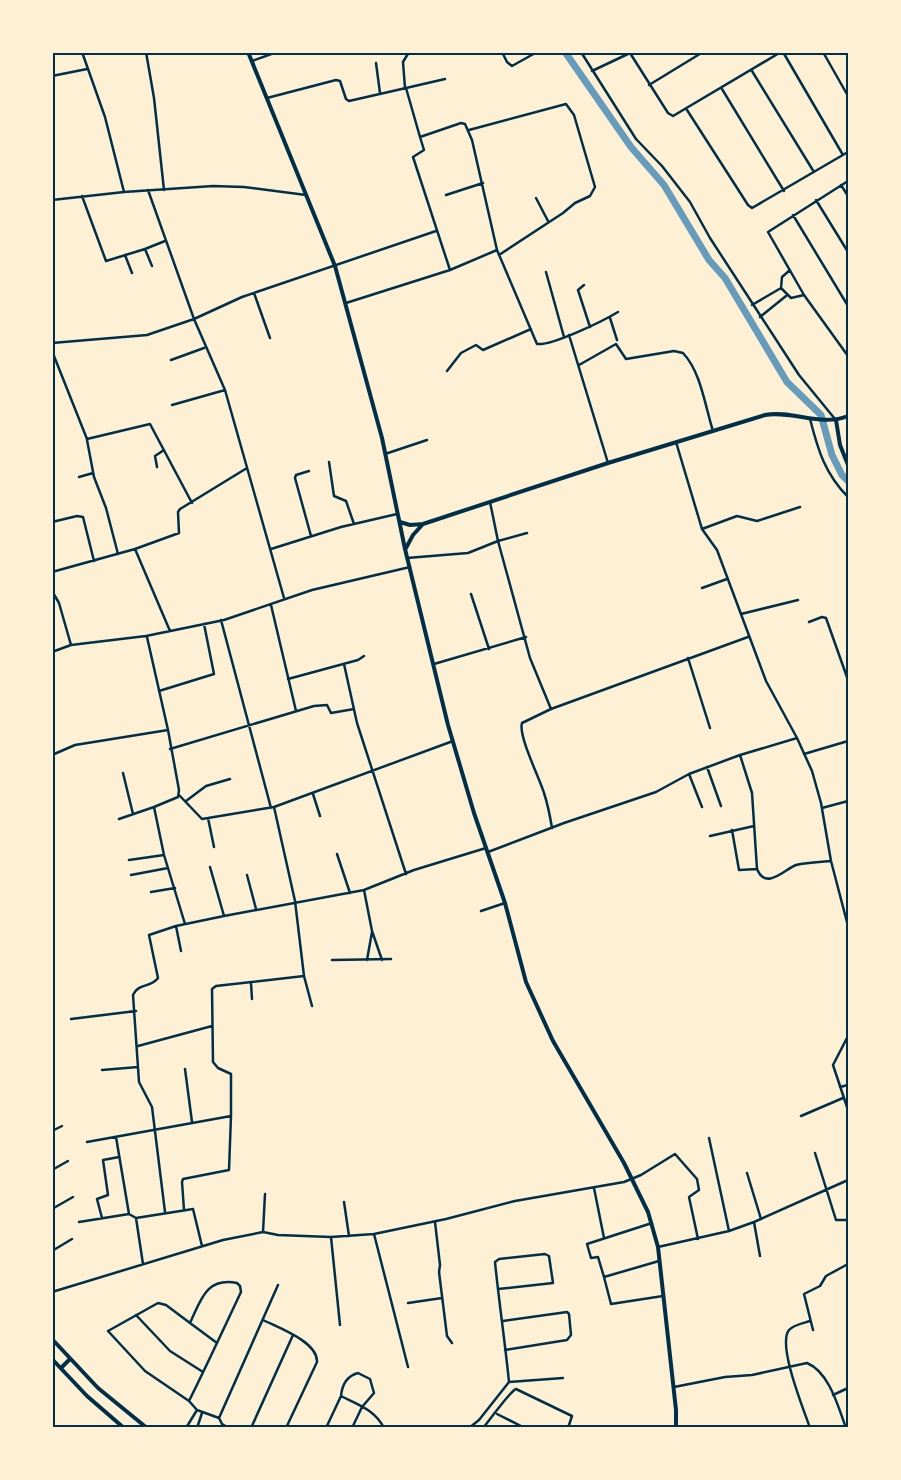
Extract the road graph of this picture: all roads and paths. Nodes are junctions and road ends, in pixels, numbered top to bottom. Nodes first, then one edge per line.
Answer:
1 (82, 52) edge
2 (158, 52) edge
3 (248, 52) edge
4 (277, 52) edge
5 (409, 52) edge
6 (502, 52) edge
7 (537, 52) edge
8 (581, 52) edge
9 (703, 52) edge
10 (782, 52) edge
11 (824, 52) edge
12 (147, 53) edge
13 (630, 53) edge
14 (252, 62) junction
15 (376, 62) dead end
16 (87, 68) junction
17 (752, 70) junction
18 (592, 71) junction
19 (52, 76) edge
20 (445, 79) dead end
21 (649, 85) junction
22 (406, 88) junction
23 (722, 88) junction
24 (380, 94) junction
25 (848, 96) edge
26 (267, 98) junction
27 (687, 110) junction
28 (469, 130) junction
29 (420, 137) junction
30 (848, 152) edge
31 (843, 155) junction
32 (814, 172) junction
33 (848, 181) edge
34 (483, 184) junction
35 (841, 185) junction
36 (148, 190) junction
37 (164, 190) junction
38 (784, 191) junction
39 (124, 192) junction
40 (307, 195) junction
41 (446, 195) dead end
42 (82, 196) junction
43 (848, 196) edge
44 (536, 198) dead end
45 (52, 200) edge
46 (816, 200) junction
47 (793, 215) junction
48 (548, 221) junction
49 (436, 231) junction
50 (165, 240) junction
51 (145, 249) junction
52 (497, 250) junction
53 (848, 252) edge
54 (499, 254) junction
55 (125, 256) junction
56 (152, 266) dead end
57 (335, 266) junction
58 (450, 270) junction
59 (790, 270) junction
60 (546, 272) dead end
61 (132, 273) dead end
62 (584, 285) dead end
63 (781, 288) junction
64 (254, 293) junction
65 (804, 295) junction
66 (786, 296) junction
67 (346, 303) junction
68 (752, 305) junction
69 (848, 306) edge
70 (618, 312) dead end
71 (610, 317) junction
72 (760, 317) junction
73 (194, 319) junction
74 (590, 327) junction
75 (531, 329) junction
76 (569, 335) junction
77 (564, 337) junction
78 (270, 338) dead end
79 (617, 340) dead end
80 (52, 343) edge
81 (205, 348) junction
82 (52, 351) edge
83 (848, 356) edge
84 (171, 360) dead end
85 (579, 366) junction
86 (447, 370) dead end
87 (225, 390) junction
88 (172, 406) dead end
89 (848, 416) edge
90 (811, 418) junction
91 (836, 420) junction
92 (713, 431) junction
93 (87, 439) junction
94 (427, 440) dead end
95 (676, 442) junction
96 (164, 450) junction
97 (385, 454) junction
98 (329, 462) dead end
99 (608, 463) junction
100 (848, 464) edge
101 (157, 467) dead end
102 (247, 468) junction
103 (309, 471) dead end
104 (93, 473) junction
105 (79, 476) dead end
106 (848, 496) edge
107 (490, 502) junction
108 (192, 503) junction
109 (800, 507) dead end
110 (399, 514) junction
111 (52, 522) edge
112 (400, 522) junction
113 (354, 524) junction
114 (423, 524) junction
115 (702, 530) junction
116 (527, 533) dead end
117 (311, 536) junction
118 (498, 541) junction
119 (135, 549) junction
120 (272, 549) junction
121 (405, 549) junction
122 (118, 554) junction
123 (407, 558) junction
124 (94, 562) junction
125 (410, 567) junction
126 (52, 572) edge
127 (727, 579) junction
128 (702, 588) dead end
129 (52, 591) edge
130 (471, 594) dead end
131 (284, 598) junction
132 (798, 600) dead end
133 (271, 605) junction
134 (741, 614) junction
135 (221, 620) junction
136 (809, 622) dead end
137 (204, 624) junction
138 (170, 631) junction
139 (146, 636) junction
140 (526, 637) junction
141 (748, 637) junction
142 (71, 645) junction
143 (489, 649) junction
144 (52, 652) edge
145 (364, 656) dead end
146 (688, 658) junction
147 (344, 664) junction
148 (432, 664) junction
149 (288, 679) junction
150 (848, 680) edge
151 (159, 691) junction
152 (354, 709) junction
153 (551, 709) junction
154 (296, 712) junction
155 (249, 724) junction
156 (710, 728) dead end
157 (168, 730) junction
158 (797, 738) junction
159 (453, 741) junction
160 (848, 741) edge
161 (170, 749) junction
162 (804, 754) junction
163 (52, 755) edge
164 (740, 755) junction
165 (707, 767) junction
166 (374, 770) junction
167 (123, 773) dead end
168 (690, 774) junction
169 (230, 779) dead end
170 (312, 793) junction
171 (179, 795) junction
172 (186, 801) junction
173 (848, 801) edge
174 (721, 806) dead end
175 (272, 807) junction
176 (702, 807) dead end
177 (154, 808) junction
178 (822, 808) junction
179 (132, 814) junction
180 (320, 816) dead end
181 (208, 818) junction
182 (119, 819) dead end
183 (754, 826) junction
184 (552, 828) junction
185 (732, 830) junction
186 (710, 836) dead end
187 (214, 847) dead end
188 (487, 850) junction
189 (337, 854) dead end
190 (164, 855) junction
191 (129, 860) dead end
192 (831, 861) junction
193 (210, 867) dead end
194 (168, 868) junction
195 (757, 869) junction
196 (406, 874) junction
197 (132, 875) dead end
198 (247, 875) dead end
199 (175, 888) junction
200 (364, 890) junction
201 (151, 892) dead end
202 (350, 893) junction
203 (295, 901) junction
204 (506, 902) junction
205 (848, 905) edge
206 (844, 906) junction
207 (256, 909) junction
208 (481, 912) dead end
209 (224, 916) junction
210 (185, 924) junction
211 (176, 926) junction
212 (848, 926) edge
213 (372, 930) junction
214 (181, 951) dead end
215 (391, 959) dead end
216 (332, 960) dead end
217 (368, 960) junction
218 (382, 960) junction
219 (304, 976) junction
220 (251, 982) junction
221 (252, 999) dead end
222 (312, 1006) dead end
223 (136, 1011) junction
224 (71, 1019) dead end
225 (212, 1026) junction
226 (848, 1038) edge
227 (138, 1046) junction
228 (138, 1067) junction
229 (185, 1069) dead end
230 (102, 1070) dead end
231 (848, 1085) edge
232 (840, 1087) junction
233 (843, 1098) junction
234 (848, 1110) edge
235 (232, 1116) junction
236 (801, 1116) dead end
237 (192, 1122) junction
238 (62, 1126) dead end
239 (155, 1128) junction
240 (52, 1131) edge
241 (116, 1137) junction
242 (708, 1138) dead end
243 (87, 1142) dead end
244 (815, 1153) dead end
245 (119, 1157) junction
246 (68, 1160) dead end
247 (52, 1170) edge
248 (747, 1173) dead end
249 (632, 1179) junction
250 (848, 1180) edge
251 (594, 1187) junction
252 (826, 1190) junction
253 (265, 1194) dead end
254 (72, 1197) dead end
255 (344, 1202) dead end
256 (52, 1209) edge
257 (184, 1210) junction
258 (165, 1212) junction
259 (129, 1214) junction
260 (102, 1218) junction
261 (136, 1218) junction
262 (761, 1219) junction
263 (848, 1220) edge
264 (79, 1222) dead end
265 (435, 1222) junction
266 (754, 1222) junction
267 (652, 1223) junction
268 (729, 1231) junction
269 (263, 1232) junction
270 (374, 1234) junction
271 (349, 1236) junction
272 (331, 1237) junction
273 (604, 1238) junction
274 (72, 1239) dead end
275 (698, 1239) junction
276 (202, 1246) junction
277 (658, 1247) junction
278 (52, 1251) edge
279 (760, 1256) dead end
280 (659, 1261) junction
281 (143, 1264) junction
282 (848, 1264) edge
283 (604, 1277) junction
284 (278, 1285) dead end
285 (498, 1289) junction
286 (52, 1292) edge
287 (664, 1295) junction
288 (442, 1298) junction
289 (408, 1304) dead end
290 (136, 1315) junction
291 (263, 1320) junction
292 (503, 1321) junction
293 (810, 1321) junction
294 (190, 1323) junction
295 (340, 1325) dead end
296 (813, 1330) dead end
297 (293, 1336) junction
298 (52, 1339) edge
299 (216, 1343) junction
300 (452, 1344) dead end
301 (505, 1350) junction
302 (52, 1359) edge
303 (70, 1359) junction
304 (788, 1366) junction
305 (408, 1367) dead end
306 (61, 1368) junction
307 (203, 1372) junction
308 (563, 1378) dead end
309 (508, 1382) junction
310 (674, 1387) junction
311 (848, 1388) edge
312 (833, 1395) junction
313 (341, 1396) junction
314 (189, 1401) junction
315 (362, 1407) junction
316 (197, 1410) junction
317 (202, 1413) junction
318 (496, 1414) junction
319 (220, 1418) junction
320 (124, 1428) edge
321 (147, 1428) edge
322 (186, 1428) edge
323 (197, 1428) edge
324 (229, 1428) edge
325 (251, 1428) edge
326 (286, 1428) edge
327 (326, 1428) edge
328 (352, 1428) edge
329 (384, 1428) edge
330 (469, 1428) edge
331 (483, 1428) edge
332 (525, 1428) edge
333 (568, 1428) edge
334 (676, 1428) edge
335 (810, 1428) edge
336 (846, 1428) edge

1 - 16 street
2 - 12 street
3 - 14 main road
4 - 14 street
5 - 22 street
6 - 7 street
8 - 18 street
9 - 21 street
10 - 17 street
10 - 31 street
11 - 25 street
12 - 37 street
13 - 18 street
13 - 21 street
14 - 26 main road
15 - 24 street
16 - 19 street
16 - 39 street
17 - 23 street
17 - 32 street
18 - 68 street
20 - 22 street
21 - 27 street
22 - 24 street
22 - 29 street
23 - 27 street
23 - 38 street
24 - 26 street
26 - 40 main road
27 - 38 street
28 - 29 street
28 - 34 street
28 - 48 street
29 - 49 street
30 - 31 street
31 - 32 street
32 - 38 street
33 - 35 street
34 - 41 street
34 - 52 street
35 - 43 street
35 - 46 street
36 - 37 street
36 - 39 street
36 - 50 street
37 - 40 street
39 - 42 street
40 - 57 main road
42 - 45 street
42 - 55 street
44 - 48 street
46 - 47 street
46 - 53 street
47 - 59 street
47 - 69 street
48 - 54 street
49 - 57 street
49 - 58 street
50 - 51 street
50 - 73 street
51 - 55 street
51 - 56 street
52 - 54 street
52 - 58 street
54 - 75 street
55 - 61 street
57 - 64 street
57 - 67 main road
58 - 67 street
59 - 63 street
59 - 65 street
60 - 77 street
62 - 74 street
63 - 66 street
63 - 68 street
64 - 73 street
64 - 78 street
65 - 66 street
65 - 83 street
66 - 72 street
67 - 97 main road
68 - 72 street
70 - 71 street
71 - 74 street
71 - 79 street
72 - 91 street
73 - 80 street
73 - 81 street
74 - 76 street
75 - 77 street
75 - 86 street
76 - 77 street
76 - 85 street
81 - 84 street
81 - 87 street
82 - 93 street
85 - 92 street
85 - 99 street
87 - 88 street
87 - 102 street
89 - 91 main road
90 - 91 main road
90 - 92 main road
90 - 106 street
91 - 100 main road
92 - 95 main road
93 - 96 street
93 - 104 street
94 - 97 street
95 - 99 main road
95 - 115 street
96 - 101 street
96 - 108 street
97 - 110 main road
98 - 113 street
99 - 107 main road
102 - 108 street
102 - 120 street
103 - 117 street
104 - 105 street
104 - 122 street
107 - 114 main road
107 - 118 street
108 - 119 street
109 - 115 street
110 - 112 main road
110 - 113 street
111 - 124 street
112 - 114 main road
112 - 121 main road
113 - 117 street
114 - 121 main road
115 - 127 street
116 - 118 street
117 - 120 street
118 - 123 street
118 - 140 street
119 - 122 street
119 - 138 street
120 - 131 street
121 - 123 main road
122 - 124 street
123 - 125 main road
124 - 126 street
125 - 131 street
125 - 148 main road
127 - 128 street
127 - 134 street
129 - 142 street
130 - 143 street
131 - 133 street
132 - 134 street
133 - 135 street
133 - 149 street
134 - 141 street
135 - 137 street
135 - 155 street
136 - 150 street
137 - 138 street
137 - 151 street
138 - 139 street
139 - 142 street
139 - 151 street
140 - 143 street
140 - 153 street
141 - 146 street
141 - 158 street
142 - 144 street
143 - 148 street
145 - 147 street
146 - 153 street
146 - 156 street
147 - 149 street
147 - 152 street
148 - 159 main road
149 - 154 street
151 - 157 street
152 - 154 street
152 - 166 street
153 - 184 street
154 - 155 street
155 - 161 street
155 - 175 street
157 - 161 street
157 - 163 street
158 - 162 street
158 - 164 street
159 - 166 street
159 - 188 main road
160 - 162 street
161 - 171 street
162 - 178 street
164 - 165 street
164 - 183 street
165 - 168 street
165 - 174 street
166 - 170 street
166 - 196 street
167 - 179 street
168 - 176 street
168 - 184 street
169 - 172 street
170 - 175 street
170 - 180 street
171 - 172 street
171 - 177 street
172 - 181 street
173 - 178 street
175 - 181 street
175 - 203 street
177 - 179 street
177 - 190 street
178 - 192 street
179 - 182 street
181 - 187 street
183 - 185 street
183 - 195 street
184 - 188 street
185 - 186 street
185 - 195 street
188 - 196 street
188 - 204 main road
189 - 202 street
190 - 191 street
190 - 194 street
192 - 195 street
192 - 206 street
193 - 209 street
194 - 197 street
194 - 199 street
196 - 200 street
198 - 207 street
199 - 201 street
199 - 210 street
200 - 202 street
200 - 213 street
202 - 203 street
203 - 207 street
203 - 219 street
204 - 208 street
204 - 249 main road
205 - 206 street
206 - 212 street
207 - 209 street
209 - 210 street
210 - 211 street
211 - 214 street
211 - 223 street
213 - 217 street
213 - 218 street
215 - 218 street
216 - 217 street
217 - 218 street
219 - 220 street
219 - 222 street
220 - 221 street
220 - 225 street
223 - 224 street
223 - 227 street
225 - 227 street
225 - 235 street
226 - 232 street
227 - 228 street
228 - 230 street
228 - 239 street
229 - 237 street
231 - 232 street
232 - 233 street
233 - 234 street
233 - 236 street
235 - 237 street
235 - 257 street
237 - 239 street
238 - 240 street
239 - 241 street
239 - 258 street
241 - 243 street
241 - 245 street
242 - 268 street
244 - 252 street
245 - 259 street
245 - 260 street
246 - 247 street
248 - 262 street
249 - 251 street
249 - 267 main road
249 - 275 street
250 - 252 street
251 - 265 street
251 - 273 street
252 - 262 street
252 - 263 street
253 - 269 street
254 - 256 street
255 - 271 street
257 - 258 street
257 - 276 street
258 - 261 street
259 - 260 street
259 - 261 street
260 - 264 street
261 - 281 street
262 - 266 street
265 - 270 street
265 - 288 street
266 - 268 street
266 - 279 street
267 - 273 street
267 - 277 main road
268 - 275 street
269 - 272 street
269 - 276 street
270 - 271 street
270 - 305 street
271 - 272 street
272 - 295 street
273 - 283 street
274 - 278 street
275 - 277 street
276 - 281 street
277 - 280 main road
280 - 283 street
280 - 287 main road
281 - 286 street
282 - 293 street
283 - 287 street
284 - 291 street
285 - 285 street
285 - 292 street
287 - 310 main road
288 - 289 street
288 - 300 street
290 - 294 street
290 - 307 street
290 - 314 street
291 - 297 street
291 - 319 street
292 - 301 street
292 - 301 street
293 - 296 street
293 - 304 street
294 - 299 street
294 - 299 street
297 - 325 street
297 - 326 street
298 - 303 main road
299 - 307 street
301 - 309 street
302 - 306 main road
303 - 306 main road
303 - 321 main road
304 - 310 street
304 - 312 street
304 - 335 street
306 - 320 main road
307 - 314 street
308 - 309 street
309 - 330 street
310 - 334 main road
311 - 312 street
312 - 336 street
313 - 315 street
313 - 315 street
313 - 327 street
314 - 316 street
315 - 328 street
315 - 329 street
316 - 317 street
316 - 322 street
317 - 319 street
317 - 323 street
318 - 331 street
318 - 332 street
318 - 333 street
319 - 324 street

